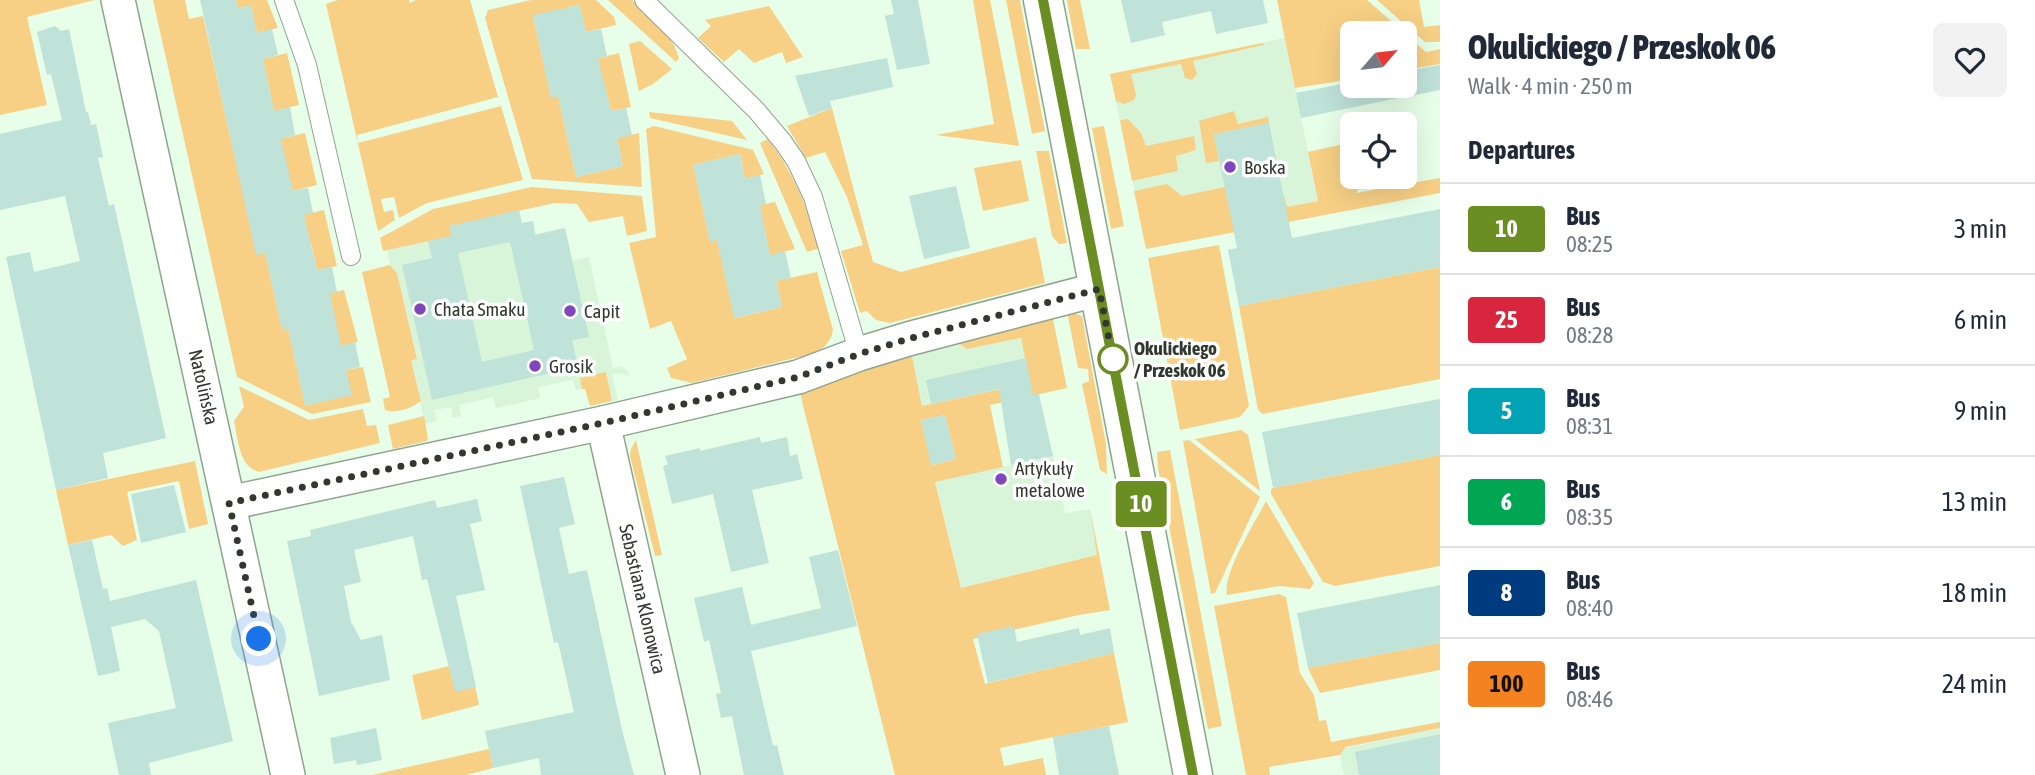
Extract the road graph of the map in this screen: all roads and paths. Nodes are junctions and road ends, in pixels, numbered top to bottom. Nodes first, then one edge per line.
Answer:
1 (118, 0) edge
2 (284, 0) edge
3 (644, 0) edge
4 (1043, 0) edge
5 (351, 256) dead end
6 (1099, 289) junction
7 (859, 354) junction
8 (603, 423) junction
9 (229, 503) junction
10 (288, 775) edge
11 (683, 775) edge
12 (1194, 775) edge

1 - 9 street, Natolińska
2 - 5 lane
3 - 7 lane
4 - 6 main road
6 - 7 street
6 - 12 main road
7 - 8 street
8 - 9 street
8 - 11 street, Sebastiana Klonowica
9 - 10 street, Natolińska

